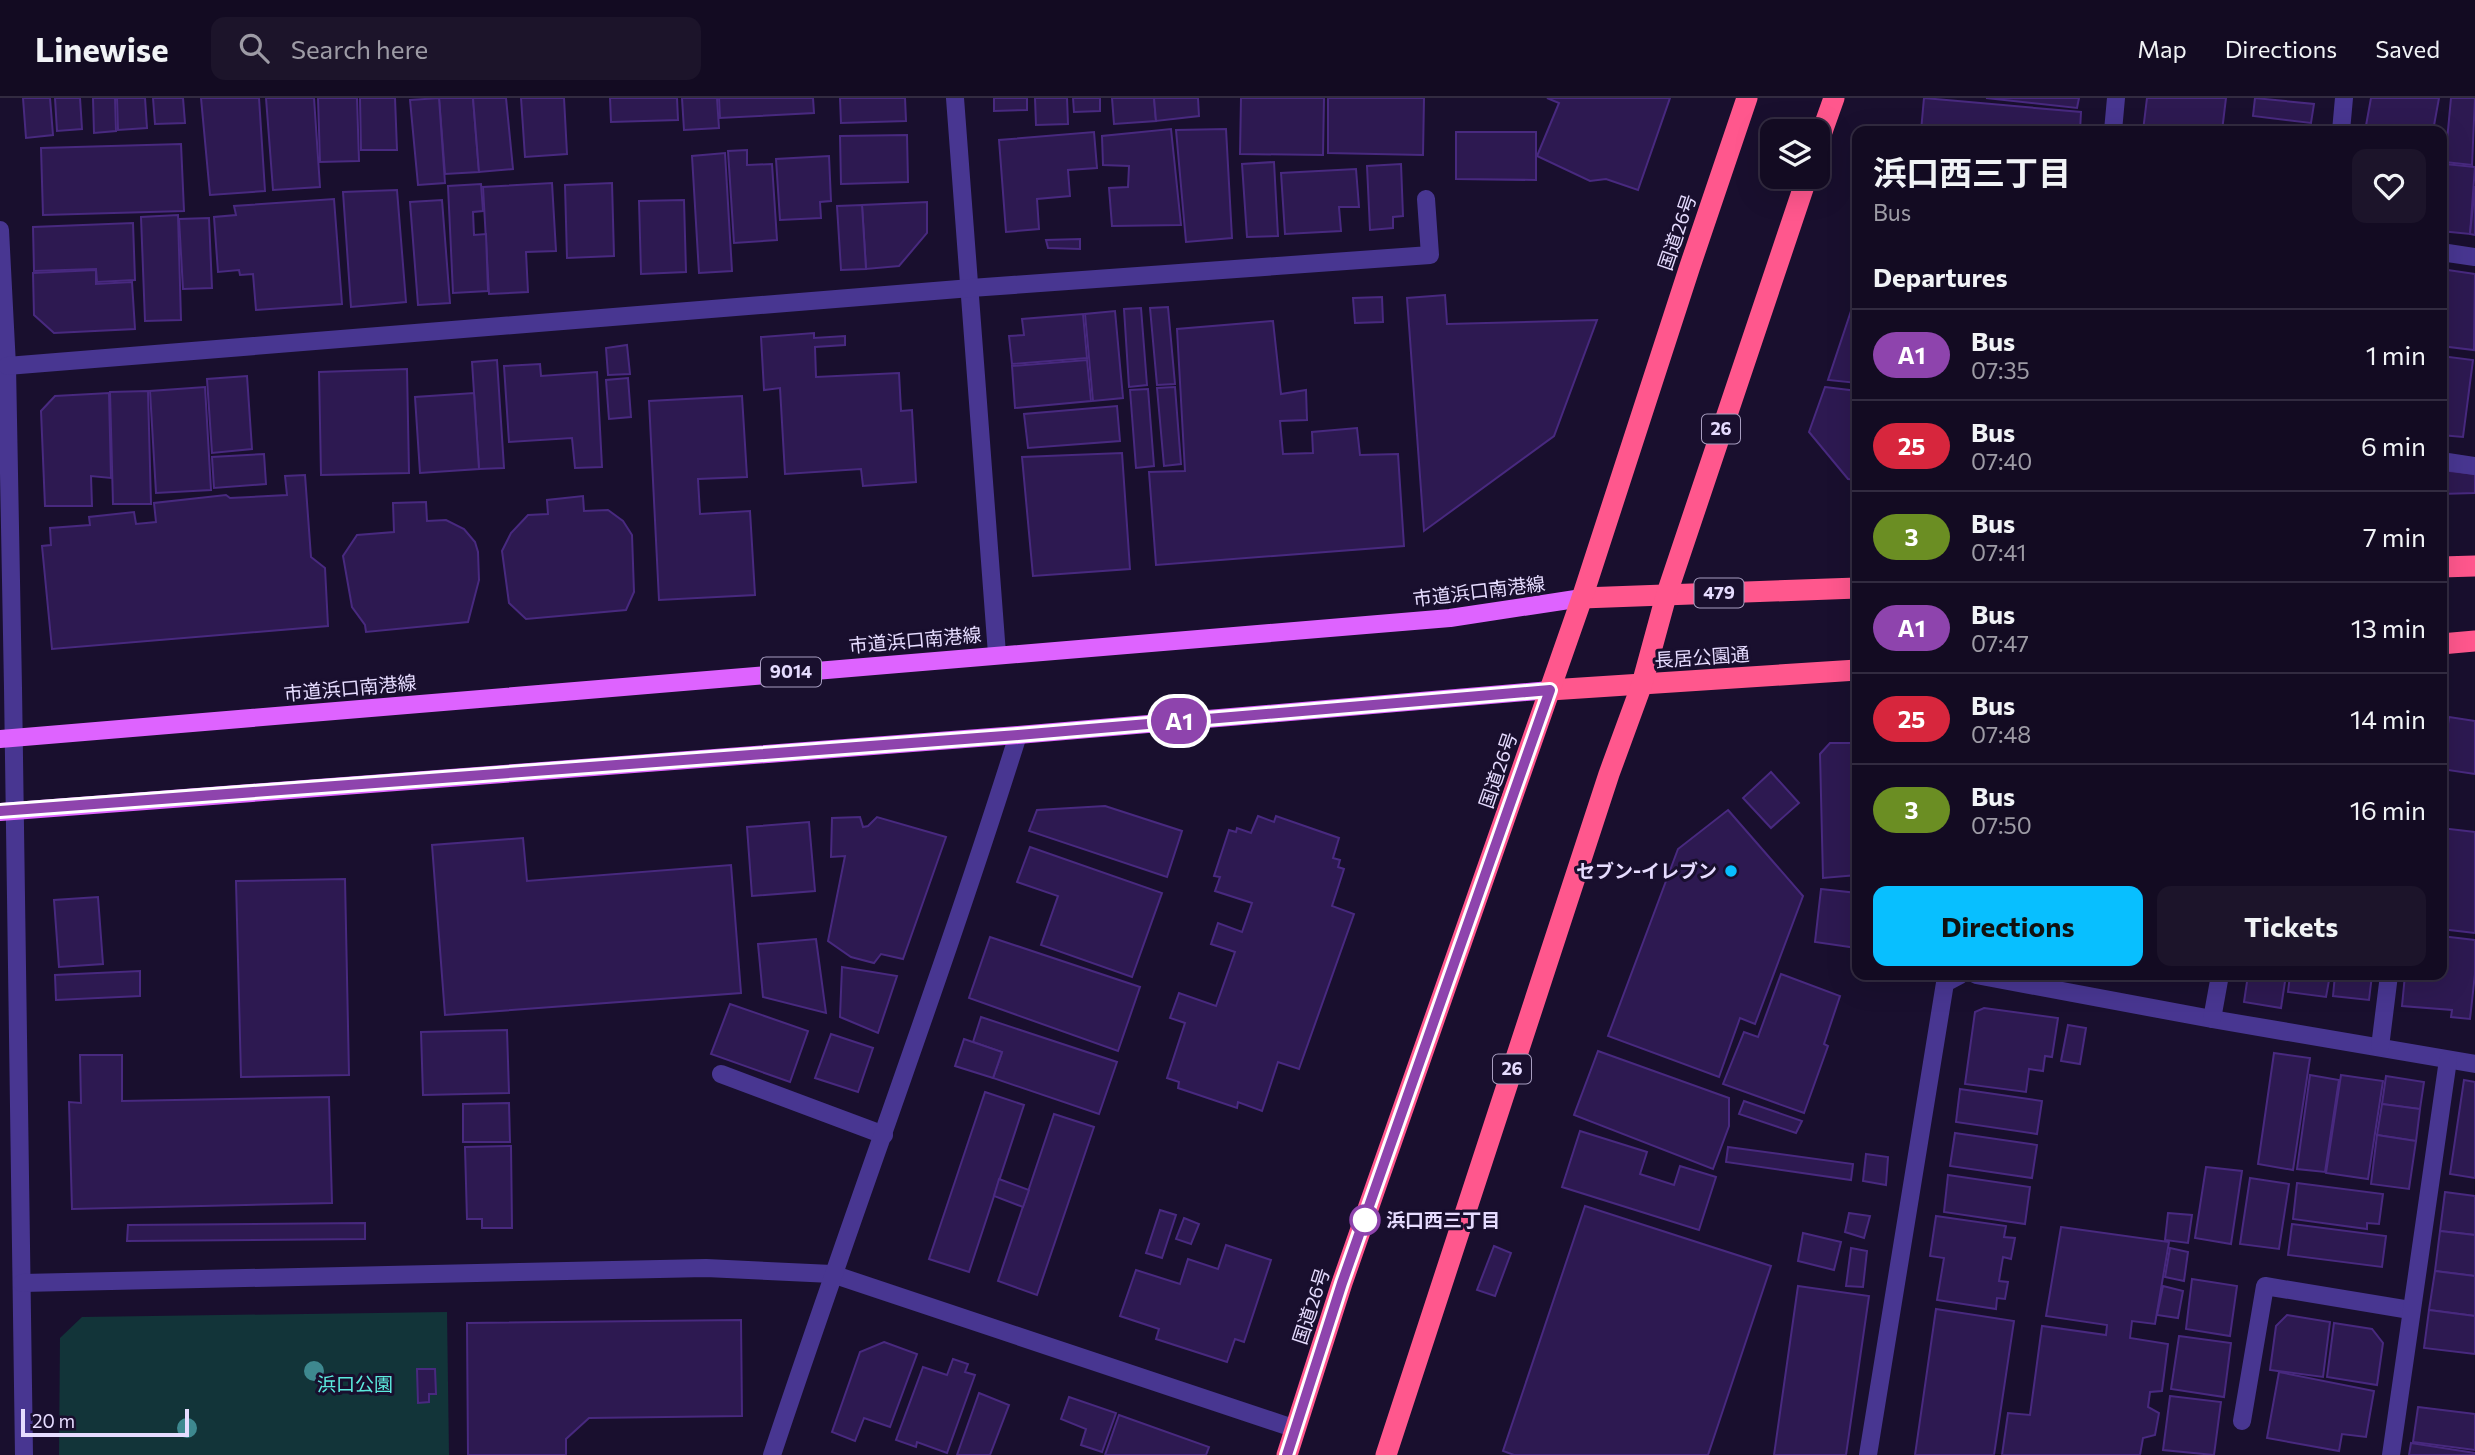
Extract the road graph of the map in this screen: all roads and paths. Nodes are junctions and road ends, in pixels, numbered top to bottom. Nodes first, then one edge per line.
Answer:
1 (955, 98) edge
2 (1747, 98) edge
3 (1834, 98) edge
4 (2116, 98) edge
5 (2344, 98) edge
6 (1827, 119) edge
7 (2113, 126) edge
8 (2341, 126) edge
9 (1803, 189) edge
10 (1426, 199) dead end
11 (0, 230) edge
12 (2447, 253) edge
13 (2475, 257) edge
14 (971, 288) junction
15 (7, 366) junction
16 (2447, 462) edge
17 (2475, 466) edge
18 (2475, 566) edge
19 (2447, 567) edge
20 (1852, 588) edge
21 (1666, 596) junction
22 (1582, 598) junction
23 (2475, 641) edge
24 (2447, 643) edge
25 (997, 654) junction
26 (1852, 670) edge
27 (1642, 684) junction
28 (1550, 690) junction
29 (1018, 735) junction
30 (7, 738) edge
31 (7, 811) edge
32 (1952, 980) edge
33 (2019, 980) edge
34 (2219, 980) edge
35 (2388, 980) edge
36 (2213, 1019) junction
37 (2380, 1047) junction
38 (2448, 1060) junction
39 (2475, 1064) edge
40 (721, 1074) dead end
41 (884, 1135) junction
42 (832, 1274) junction
43 (22, 1283) junction
44 (2410, 1310) junction
45 (2242, 1421) dead end
46 (1296, 1429) junction
47 (24, 1455) edge
48 (772, 1455) edge
49 (1287, 1455) edge
50 (1386, 1455) edge
51 (1868, 1455) edge
52 (2391, 1455) edge

1 - 14 street
2 - 22 highway, 国道26号
3 - 6 highway
4 - 7 street
5 - 8 street
9 - 21 highway, 26
10 - 14 street
11 - 15 street
12 - 13 street
14 - 15 street
14 - 25 street
15 - 30 street
16 - 17 street
18 - 19 highway
20 - 21 highway, 479
21 - 22 highway, 479
21 - 27 highway, 26
22 - 25 main road, 市道浜口南港線 / 9014
22 - 28 highway, 国道26号
23 - 24 highway
25 - 30 main road, 市道浜口南港線 / 9014
26 - 27 highway, 長居公園通
27 - 28 highway, 長居公園通
27 - 50 highway, 26
28 - 29 main road
28 - 46 highway, 国道26号
29 - 31 main road
29 - 41 street
30 - 31 street
31 - 43 street
32 - 51 street
33 - 36 street
34 - 36 street
35 - 37 street
36 - 37 street
37 - 38 street
38 - 39 street
38 - 44 street
40 - 41 street
41 - 42 street
42 - 43 street
42 - 46 street
42 - 48 street
43 - 47 street
44 - 45 street
44 - 52 street
46 - 49 highway, 国道26号

